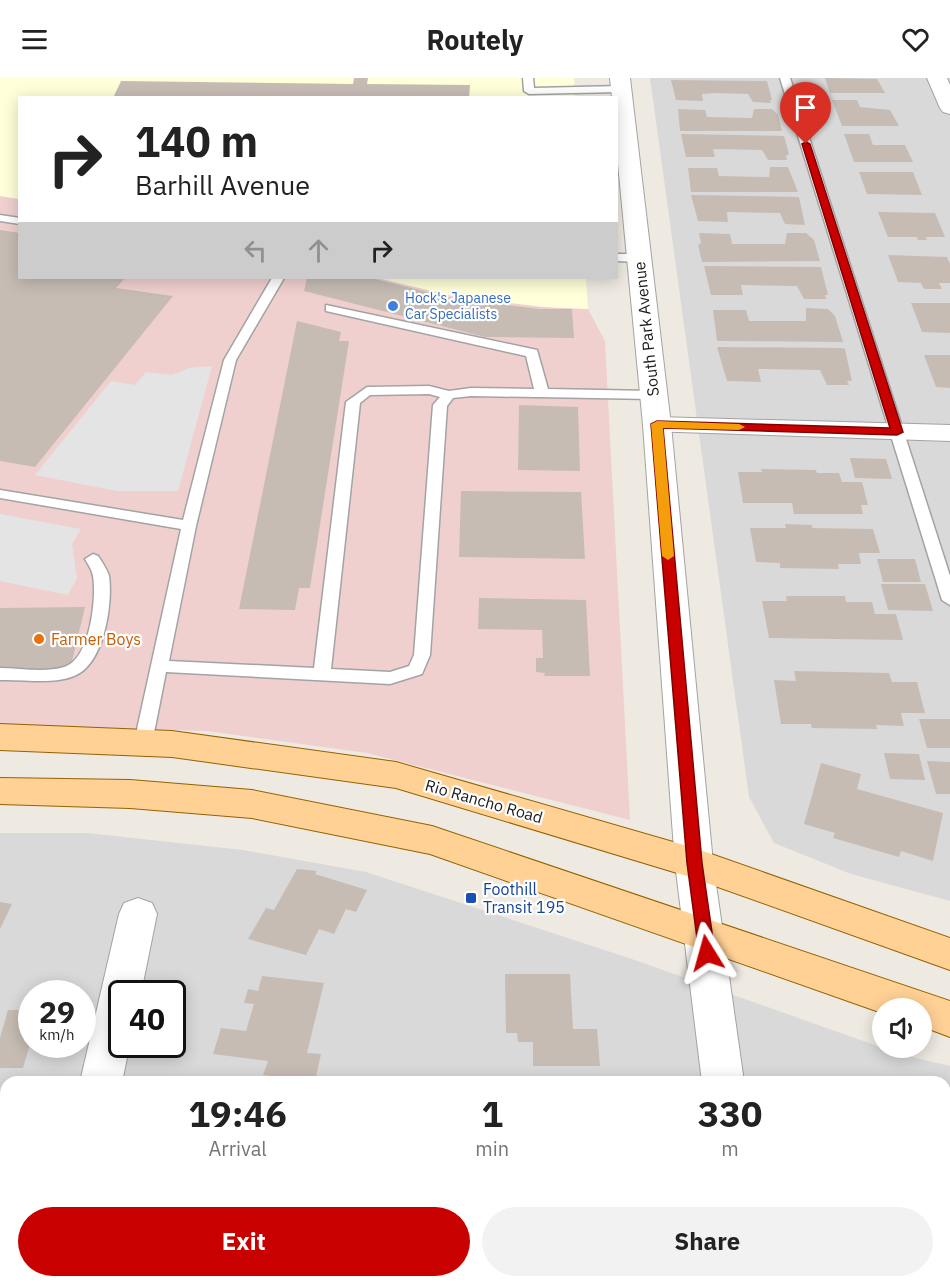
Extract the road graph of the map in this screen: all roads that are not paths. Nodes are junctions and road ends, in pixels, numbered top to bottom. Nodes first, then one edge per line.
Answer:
1 (528, 78) edge
2 (785, 78) edge
3 (937, 78) edge
4 (620, 83) edge
5 (550, 95) edge
6 (950, 108) edge
7 (0, 218) edge
8 (18, 221) edge
9 (628, 258) edge
10 (277, 279) edge
11 (330, 308) dead end
12 (542, 393) junction
13 (449, 395) junction
14 (653, 395) junction
15 (657, 424) junction
16 (897, 432) junction
17 (950, 433) edge
18 (0, 494) edge
19 (189, 526) junction
20 (93, 559) dead end
21 (950, 600) edge
22 (159, 666) junction
23 (0, 674) edge
24 (322, 674) junction
25 (0, 738) edge
26 (143, 743) junction
27 (0, 791) edge
28 (130, 794) junction
29 (694, 863) junction
30 (138, 914) dead end
31 (704, 932) junction
32 (950, 954) edge
33 (888, 998) edge
34 (932, 1013) edge
35 (950, 1019) edge
36 (102, 1076) edge
37 (722, 1076) edge

1 - 5 lane
2 - 16 lane
3 - 6 street
4 - 5 lane
4 - 9 street, South Park Avenue
7 - 8 lane
9 - 14 street, South Park Avenue
10 - 19 lane
11 - 12 lane
12 - 13 lane
12 - 14 lane
13 - 24 lane
13 - 24 lane
14 - 15 street, South Park Avenue
15 - 16 street
15 - 29 street, South Park Avenue
16 - 17 street
16 - 21 lane
18 - 19 lane
19 - 22 lane
20 - 23 lane
22 - 24 lane
22 - 26 lane
25 - 26 main road, Rio Rancho Road
26 - 28 main road
26 - 29 main road, Rio Rancho Road
27 - 28 main road
28 - 31 main road
29 - 31 street, South Park Avenue
29 - 32 main road, Rio Rancho Road
30 - 36 street
31 - 33 main road
31 - 37 street, South Park Avenue
34 - 35 main road

